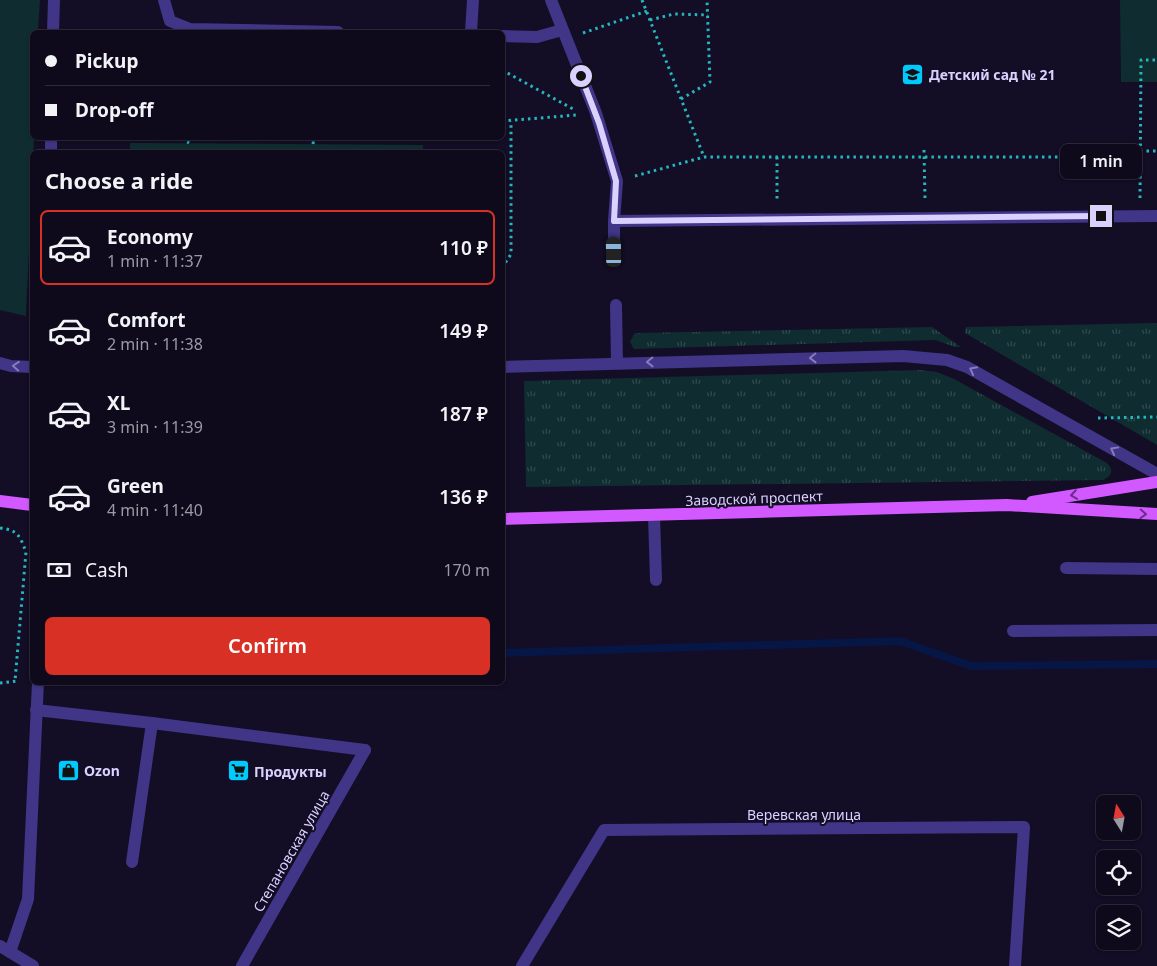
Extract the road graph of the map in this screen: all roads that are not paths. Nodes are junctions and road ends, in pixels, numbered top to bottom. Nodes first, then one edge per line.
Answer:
1 (54, 0) edge
2 (164, 0) edge
3 (474, 0) edge
4 (551, 0) edge
5 (53, 30) edge
6 (239, 30) edge
7 (471, 30) edge
8 (564, 35) junction
9 (505, 36) edge
10 (1157, 216) edge
11 (614, 221) junction
12 (614, 252) dead end
13 (616, 305) dead end
14 (0, 363) edge
15 (617, 363) junction
16 (30, 367) edge
17 (505, 367) edge
18 (1157, 474) edge
19 (1157, 482) edge
20 (0, 500) edge
21 (30, 504) edge
22 (1007, 505) junction
23 (1157, 514) edge
24 (654, 516) junction
25 (505, 519) edge
26 (1066, 568) dead end
27 (1157, 569) edge
28 (656, 580) dead end
29 (1157, 630) edge
30 (1013, 631) dead end
31 (38, 685) edge
32 (36, 710) junction
33 (152, 723) junction
34 (132, 862) dead end
35 (5, 949) edge
36 (33, 966) edge
37 (242, 966) edge
38 (522, 966) edge
39 (1015, 966) edge

1 - 5 street
2 - 6 street
3 - 7 street
4 - 8 street
8 - 9 street
8 - 11 street
10 - 11 street
11 - 12 street
13 - 15 street
16 -> 14 street
15 - 17 street
18 -> 15 street
19 -> 22 main road, Заводской проспект
20 - 21 main road
22 -> 23 main road, Заводской проспект
22 - 24 main road, Заводской проспект
24 - 25 main road, Заводской проспект
24 - 28 street
26 - 27 street
29 - 30 street
31 - 32 street
32 - 33 street
32 - 35 street
33 - 34 street
33 - 37 street, Степановская улица
35 - 36 street
38 - 39 street, Веревская улица

